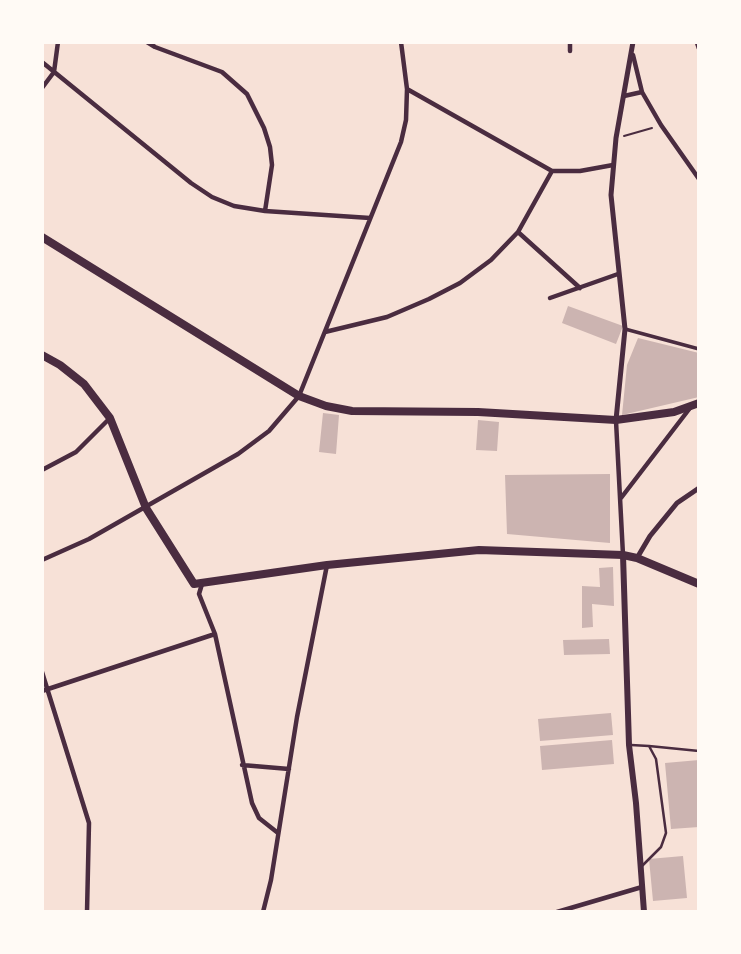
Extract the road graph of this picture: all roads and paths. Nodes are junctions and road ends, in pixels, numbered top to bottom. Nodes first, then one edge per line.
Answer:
1 (58, 42) edge
2 (147, 42) edge
3 (401, 42) edge
4 (570, 42) edge
5 (633, 42) edge
6 (698, 42) edge
7 (699, 48) edge
8 (570, 51) dead end
9 (633, 55) junction
10 (42, 62) edge
11 (54, 72) junction
12 (42, 88) edge
13 (407, 89) junction
14 (642, 92) junction
15 (624, 96) junction
16 (661, 125) junction
17 (616, 138) junction
18 (613, 165) junction
19 (552, 172) junction
20 (699, 179) edge
21 (265, 211) junction
22 (370, 218) junction
23 (518, 232) junction
24 (44, 242) edge
25 (618, 274) junction
26 (580, 288) junction
27 (550, 298) dead end
28 (625, 329) junction
29 (324, 333) junction
30 (699, 349) edge
31 (42, 355) edge
32 (299, 396) junction
33 (695, 405) edge
34 (110, 418) junction
35 (616, 420) junction
36 (42, 470) edge
37 (699, 488) edge
38 (621, 498) junction
39 (146, 508) junction
40 (628, 558) junction
41 (42, 559) edge
42 (327, 565) junction
43 (198, 583) junction
44 (699, 584) edge
45 (215, 634) junction
46 (42, 672) edge
47 (45, 690) edge
48 (629, 745) junction
49 (649, 746) junction
50 (699, 751) edge
51 (242, 765) junction
52 (289, 769) junction
53 (278, 833) junction
54 (642, 866) junction
55 (643, 887) junction
56 (87, 912) edge
57 (263, 912) edge
58 (557, 912) edge
59 (644, 912) edge

1 - 11 street
2 - 21 street
3 - 13 street
4 - 8 street
5 - 9 street
6 - 7 street
9 - 14 street
9 - 15 street
10 - 11 street
11 - 12 street
11 - 21 street
13 - 19 street
13 - 22 street
14 - 15 street
14 - 16 street
15 - 17 street
16 - 17 path
16 - 20 street
17 - 18 street
18 - 19 street
18 - 25 street
19 - 23 street
21 - 22 street
22 - 29 street
23 - 26 street
23 - 29 street
24 - 32 highway
25 - 26 street
25 - 28 street
26 - 27 street
28 - 30 street
28 - 35 street
29 - 32 street
31 - 34 highway
32 - 35 highway
32 - 39 street
33 - 35 highway
33 - 38 street
34 - 36 street
34 - 39 highway
35 - 38 street
37 - 40 street
38 - 40 street
39 - 41 street
39 - 43 highway
40 - 42 highway
40 - 44 highway
40 - 48 main road
42 - 43 highway
42 - 52 street
43 - 45 street
45 - 47 street
45 - 51 street
46 - 47 street
47 - 56 street
48 - 49 lane
48 - 54 main road
49 - 50 lane
49 - 54 lane
51 - 52 street
51 - 53 street
52 - 53 street
53 - 57 street
54 - 55 main road
55 - 58 street
55 - 59 main road

